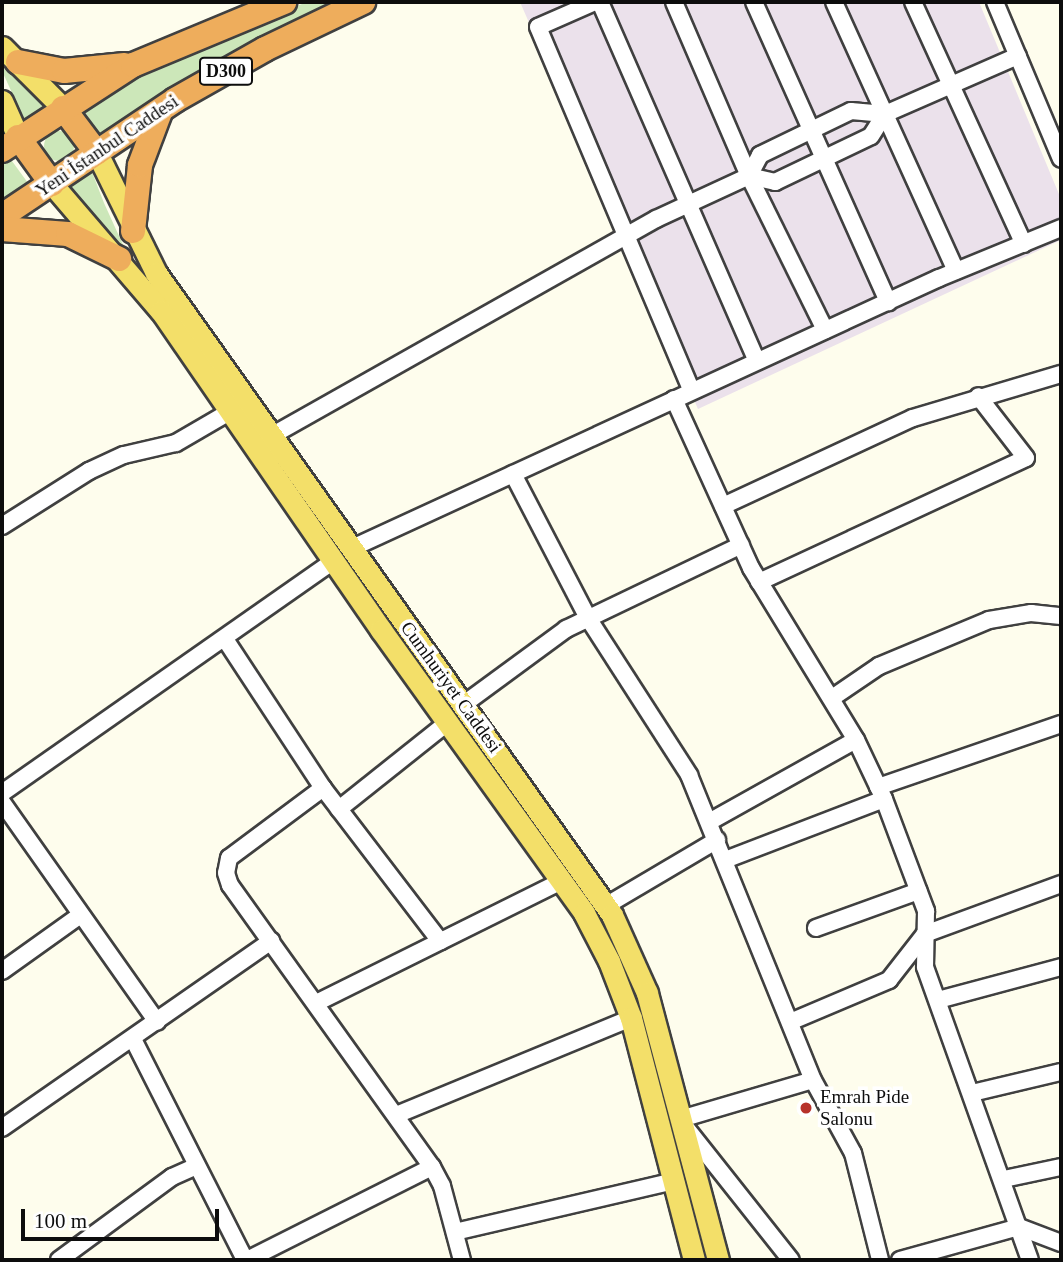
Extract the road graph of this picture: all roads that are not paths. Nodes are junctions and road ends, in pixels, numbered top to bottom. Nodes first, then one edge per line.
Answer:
1 (284, 2) edge
2 (363, 2) edge
3 (597, 2) edge
4 (674, 2) edge
5 (754, 2) edge
6 (834, 2) edge
7 (913, 2) edge
8 (995, 2) edge
9 (10, 55) edge
10 (1018, 56) junction
11 (133, 65) junction
12 (952, 85) junction
13 (2, 101) edge
14 (63, 108) junction
15 (160, 112) junction
16 (886, 114) junction
17 (810, 131) junction
18 (10, 143) edge
19 (97, 153) junction
20 (1061, 159) edge
21 (823, 160) junction
22 (749, 176) junction
23 (52, 184) junction
24 (688, 204) junction
25 (2, 216) edge
26 (1061, 228) edge
27 (2, 229) edge
28 (133, 231) junction
29 (627, 235) junction
30 (1024, 244) junction
31 (119, 259) junction
32 (956, 271) junction
33 (888, 302) junction
34 (825, 330) junction
35 (757, 361) junction
36 (1061, 374) edge
37 (692, 391) junction
38 (978, 397) junction
39 (674, 399) junction
40 (231, 411) junction
41 (271, 436) junction
42 (513, 474) junction
43 (723, 506) junction
44 (2, 526) edge
45 (741, 545) junction
46 (342, 555) junction
47 (759, 582) junction
48 (1061, 616) edge
49 (589, 618) junction
50 (225, 639) junction
51 (832, 698) junction
52 (464, 705) junction
53 (447, 723) junction
54 (1061, 724) edge
55 (856, 740) junction
56 (323, 788) junction
57 (2, 793) edge
58 (881, 793) junction
59 (2, 802) edge
60 (339, 808) junction
61 (709, 821) junction
62 (717, 840) junction
63 (726, 860) junction
64 (562, 881) junction
65 (1061, 884) edge
66 (919, 891) junction
67 (607, 905) junction
68 (79, 916) junction
69 (816, 928) dead end
70 (925, 934) junction
71 (271, 941) junction
72 (440, 942) junction
73 (1061, 967) edge
74 (2, 971) edge
75 (938, 1000) junction
76 (316, 1003) junction
77 (631, 1018) junction
78 (157, 1022) junction
79 (790, 1023) junction
80 (133, 1039) junction
81 (1061, 1072) edge
82 (813, 1080) junction
83 (972, 1093) junction
84 (396, 1115) junction
85 (685, 1124) junction
86 (2, 1128) edge
87 (197, 1166) junction
88 (432, 1167) junction
89 (1061, 1167) edge
90 (1004, 1179) junction
91 (675, 1181) junction
92 (1019, 1227) junction
93 (455, 1232) junction
94 (1061, 1243) edge
95 (59, 1260) edge
96 (246, 1260) edge
97 (461, 1260) edge
98 (694, 1260) edge
99 (718, 1260) edge
100 (791, 1260) edge
101 (880, 1260) edge
102 (900, 1260) edge
103 (1030, 1260) edge

1 - 11 highway, D300
2 - 15 highway, Yeni İstanbul Caddesi / D300
3 - 24 street
3 - 29 street
4 - 22 street
5 - 17 street
6 - 16 street
7 - 12 street
8 - 10 street
9 - 11 highway
9 - 14 main road
10 - 12 street
10 - 20 street
11 - 14 highway, D300
12 - 16 street
12 - 30 street
13 - 18 main road
14 - 18 highway, D300
14 - 19 highway
15 - 19 highway, Yeni İstanbul Caddesi / D300
15 - 28 highway
16 - 17 street
16 - 21 street
16 - 32 street
17 - 21 street
17 - 22 street
18 - 23 highway
19 - 23 highway, Yeni İstanbul Caddesi / D300
19 - 28 main road, Cumhuriyet Caddesi
21 - 22 street
21 - 33 street
22 - 24 street
22 - 34 street
23 - 25 highway, Yeni İstanbul Caddesi / D300
23 - 31 main road, Cumhuriyet Caddesi
24 - 29 street
24 - 35 street
26 - 30 street
27 - 31 highway
28 - 41 main road, Cumhuriyet Caddesi
29 - 37 street
29 - 41 street
30 - 32 street
31 - 40 main road, Cumhuriyet Caddesi
32 - 33 street
33 - 34 street
34 - 35 street
35 - 37 street
36 - 38 street
37 - 39 street
38 - 43 street
38 - 47 street
39 - 42 street
39 - 43 street
40 - 44 street
40 - 46 main road, Cumhuriyet Caddesi
41 - 46 main road, Cumhuriyet Caddesi
42 - 46 street
42 - 49 street
43 - 45 street
45 - 47 street
45 - 49 street
46 - 50 street
46 - 52 main road, Cumhuriyet Caddesi
46 - 53 main road, Cumhuriyet Caddesi
47 - 51 street
48 - 51 street
49 - 52 street
49 - 61 street
50 - 56 street
50 - 57 street
51 - 55 street
52 - 67 main road, Cumhuriyet Caddesi
53 - 60 street
53 - 64 main road, Cumhuriyet Caddesi
54 - 58 street
55 - 58 street
55 - 61 street
56 - 60 street
56 - 71 street
58 - 63 street
58 - 66 street
59 - 68 street
60 - 72 street
61 - 62 street
62 - 63 street
62 - 67 street
63 - 79 street
64 - 72 street
64 - 77 main road, Cumhuriyet Caddesi
65 - 70 street
66 - 69 street
66 - 70 street
67 - 85 main road, Cumhuriyet Caddesi
68 - 74 street
68 - 78 street
70 - 75 street
70 - 79 street
71 - 76 street
71 - 78 street
72 - 76 street
73 - 75 street
75 - 83 street
76 - 84 street
77 - 84 street
77 - 91 main road, Cumhuriyet Caddesi
78 - 80 street
79 - 82 street
80 - 86 street
80 - 87 street
81 - 83 street
82 - 85 street
82 - 101 street
83 - 90 street
84 - 88 street
85 - 99 main road, Cumhuriyet Caddesi
85 - 100 street
87 - 95 street
87 - 96 street
88 - 93 street
88 - 96 street
89 - 90 street
90 - 92 street
91 - 93 street
91 - 98 main road, Cumhuriyet Caddesi
92 - 94 street
92 - 102 street
92 - 103 street
93 - 97 street

